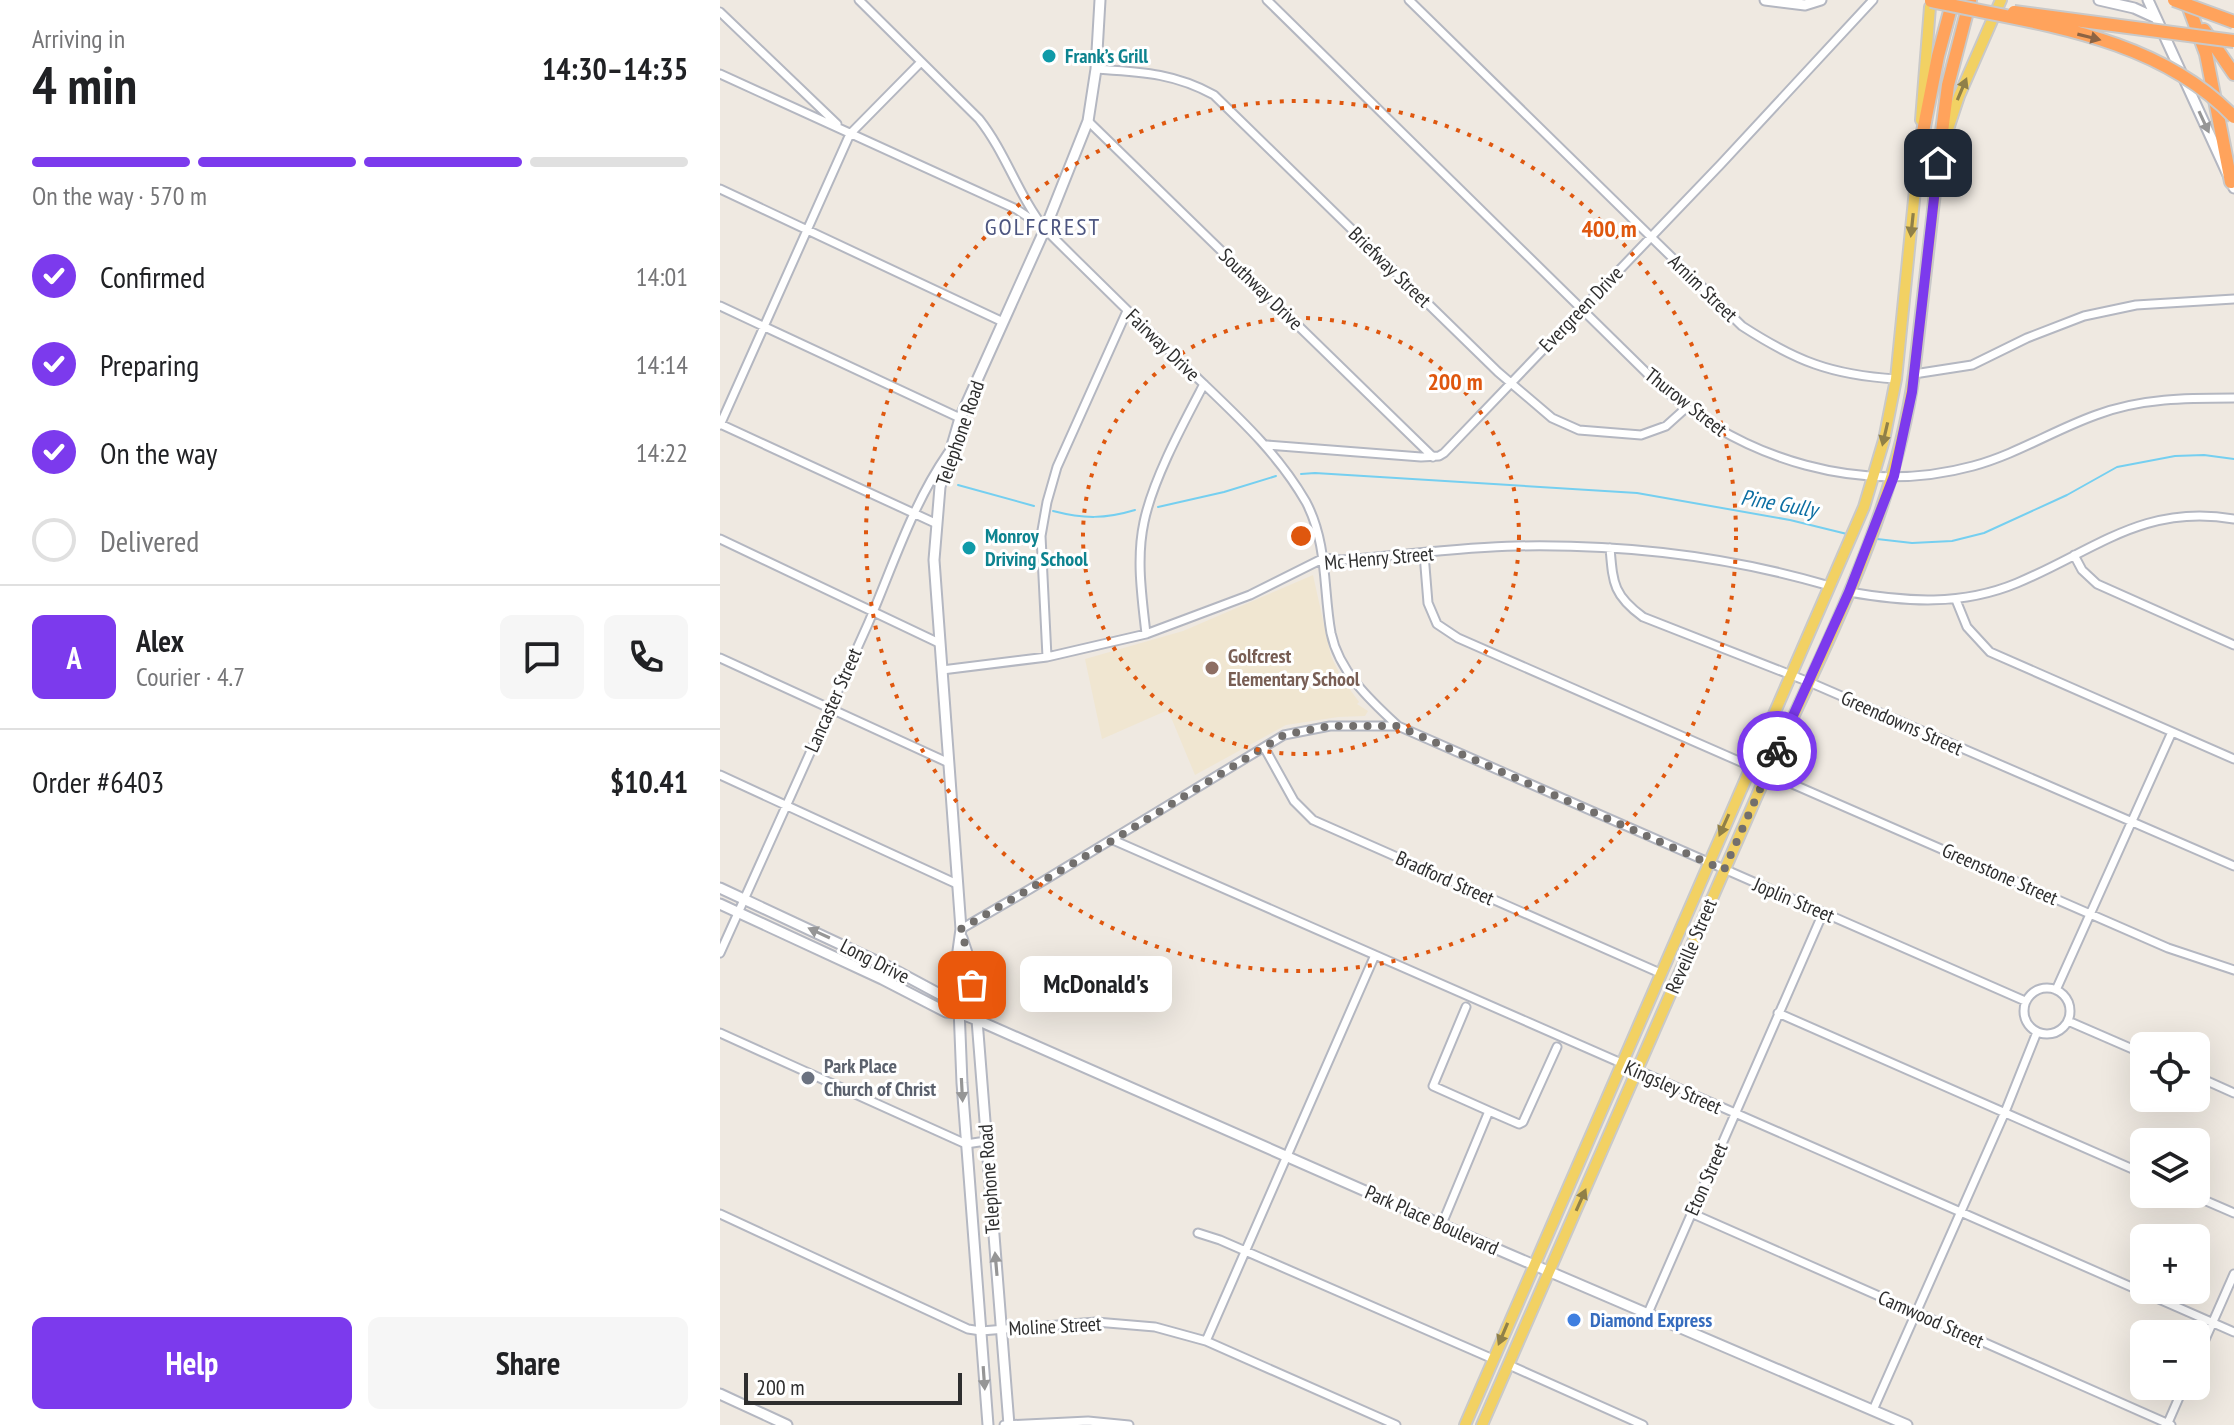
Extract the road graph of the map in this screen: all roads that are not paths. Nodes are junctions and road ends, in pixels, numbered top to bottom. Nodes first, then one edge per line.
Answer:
1 (859, 0) edge
2 (1100, 0) edge
3 (1267, 0) edge
4 (1409, 0) edge
5 (1765, 0) edge
6 (1821, 0) edge
7 (1873, 0) edge
8 (1953, 0) edge
9 (1970, 0) edge
10 (2001, 0) edge
11 (2099, 0) edge
12 (2148, 0) edge
13 (2174, 0) edge
14 (2186, 0) edge
15 (1928, 2) edge
16 (720, 12) edge
17 (2157, 19) junction
18 (2234, 22) edge
19 (2234, 41) edge
20 (921, 62) junction
21 (1096, 69) junction
22 (720, 74) edge
23 (2234, 74) edge
24 (2234, 117) edge
25 (1088, 121) junction
26 (850, 134) junction
27 (1920, 147) junction
28 (1938, 163) junction
29 (2233, 185) edge
30 (720, 189) edge
31 (807, 229) junction
32 (1045, 229) junction
33 (1650, 237) junction
34 (1925, 275) junction
35 (1906, 278) junction
36 (2234, 299) edge
37 (720, 306) edge
38 (1581, 309) junction
39 (1127, 311) junction
40 (1003, 322) junction
41 (764, 326) junction
42 (1914, 374) junction
43 (1896, 379) junction
44 (1512, 382) junction
45 (1204, 384) junction
46 (2234, 398) edge
47 (1686, 408) junction
48 (960, 418) junction
49 (720, 425) edge
50 (1267, 445) junction
51 (950, 449) junction
52 (1433, 457) junction
53 (1874, 476) junction
54 (1894, 476) junction
55 (914, 514) junction
56 (2234, 519) edge
57 (935, 523) junction
58 (720, 539) edge
59 (1610, 548) junction
60 (1424, 554) junction
61 (2074, 555) junction
62 (1324, 558) junction
63 (1830, 586) junction
64 (1849, 592) junction
65 (1956, 600) junction
66 (873, 613) junction
67 (1146, 634) junction
68 (939, 643) junction
69 (2234, 645) edge
70 (1047, 657) junction
71 (720, 658) edge
72 (942, 670) junction
73 (1790, 674) junction
74 (1809, 682) junction
75 (830, 709) junction
76 (1398, 726) junction
77 (2172, 732) junction
78 (1264, 747) junction
79 (2234, 759) edge
80 (949, 763) junction
81 (1750, 766) junction
82 (1767, 773) junction
83 (720, 775) edge
84 (786, 805) junction
85 (2131, 824) junction
86 (1113, 840) junction
87 (1708, 863) junction
88 (2234, 866) edge
89 (1724, 870) junction
90 (957, 884) junction
91 (720, 888) edge
92 (744, 899) junction
93 (720, 904) edge
94 (738, 913) junction
95 (1823, 913) junction
96 (2092, 914) junction
97 (961, 932) junction
98 (852, 948) junction
99 (720, 953) edge
100 (1375, 955) junction
101 (845, 962) junction
102 (2234, 970) edge
103 (1660, 973) junction
104 (2056, 990) junction
105 (2025, 1001) junction
106 (1466, 1007) dead end
107 (959, 1013) junction
108 (1778, 1013) junction
109 (977, 1020) junction
110 (2068, 1021) junction
111 (2037, 1032) junction
112 (720, 1033) edge
113 (1557, 1047) dead end
114 (2130, 1048) edge
115 (1620, 1064) junction
116 (1638, 1072) junction
117 (2210, 1082) edge
118 (2234, 1093) edge
119 (1489, 1111) junction
120 (2005, 1112) junction
121 (1735, 1115) junction
122 (986, 1141) junction
123 (966, 1144) junction
124 (1288, 1155) junction
125 (2130, 1168) edge
126 (2210, 1203) edge
127 (1960, 1212) junction
128 (1691, 1213) junction
129 (2234, 1213) edge
130 (720, 1214) edge
131 (1442, 1224) junction
132 (993, 1230) junction
133 (973, 1232) junction
134 (1198, 1233) dead end
135 (1247, 1252) junction
136 (1533, 1265) junction
137 (1549, 1271) junction
138 (2234, 1274) edge
139 (1916, 1312) junction
140 (1648, 1313) junction
141 (2213, 1323) junction
142 (1002, 1329) junction
143 (2210, 1330) edge
144 (981, 1331) junction
145 (2234, 1332) edge
146 (1206, 1341) junction
147 (1493, 1359) junction
148 (1509, 1365) junction
149 (720, 1394) edge
150 (2178, 1400) edge
151 (1873, 1410) junction
152 (1891, 1422) edge
153 (2169, 1424) edge
154 (787, 1425) edge
155 (988, 1425) edge
156 (1007, 1425) edge
157 (1129, 1425) edge
158 (1396, 1425) edge
159 (1465, 1425) edge
160 (1482, 1425) edge
161 (1643, 1425) edge
162 (1907, 1425) edge

1 - 20 street, Fairway Drive
2 - 21 main road, Telephone Road
3 - 38 street, Thurow Street
4 - 33 street, Arnim Street
5 - 6 main road
7 - 33 street, Evergreen Drive
8 - 27 highway
9 - 28 highway
28 -> 10 main road, Reveille Street
11 - 17 main road
12 - 17 main road
13 - 18 highway, bridge
14 - 23 highway
14 - 29 highway
15 - 19 highway, bridge
15 -> 24 highway, bridge
15 - 27 main road, Reveille Street
16 - 26 street
17 -> 29 main road
20 - 26 street
20 - 32 street, Fairway Drive
21 - 25 main road, Telephone Road
21 - 44 street, Briefway Street
22 - 26 street
25 - 32 main road, Telephone Road
25 - 52 street, Southway Drive
26 - 31 street
26 - 32 street
27 -> 35 main road, Reveille Street
28 - 34 main road, Reveille Street
30 - 31 street
31 - 40 street
31 - 41 street
32 - 39 street, Fairway Drive
32 - 40 main road, Telephone Road
33 - 38 street, Evergreen Drive
33 - 43 street, Arnim Street
34 - 35 main road
34 - 42 main road, Reveille Street
35 - 43 main road, Reveille Street
36 - 42 street
37 - 41 street
38 - 44 street, Evergreen Drive
38 - 47 street, Thurow Street
39 - 45 street, Fairway Drive
39 - 70 street
40 - 48 main road, Telephone Road
41 - 48 street
41 - 49 street
42 - 54 main road, Reveille Street
43 -> 53 main road, Reveille Street
44 - 47 street, Briefway Street
44 - 52 street, Evergreen Drive
45 - 50 street, Fairway Drive
45 - 67 street
46 - 54 street, Thurow Street
47 - 53 street, Thurow Street
48 - 51 main road, Telephone Road
49 - 55 street
50 - 52 street
50 - 62 street, Fairway Drive
51 - 55 street, Lancaster Street
51 - 57 main road, Telephone Road
53 - 54 street, Thurow Street
53 - 63 main road, Reveille Street
54 - 64 main road, Reveille Street
55 - 57 street
55 - 66 street, Lancaster Street
56 - 61 street
57 - 68 main road, Telephone Road
58 - 66 street
59 - 60 street, Mc Henry Street
59 - 63 street, Mc Henry Street
59 - 73 street, Greendowns Street
60 - 62 street, Mc Henry Street
60 - 81 street
61 - 65 street
61 - 69 street
62 - 67 street, Mc Henry Street
62 - 76 street, Fairway Drive
63 - 73 main road, Reveille Street
64 - 65 street
64 - 74 main road, Reveille Street
65 - 77 street
66 - 68 street
66 - 75 street, Lancaster Street
67 - 70 street, Mc Henry Street
68 - 72 main road, Telephone Road
70 - 72 street, Mc Henry Street
71 - 75 street
72 - 80 main road, Telephone Road
73 - 74 street, Greendowns Street
73 - 81 main road, Reveille Street
74 - 82 main road, Reveille Street
74 - 85 street, Greendowns Street
75 - 80 street
75 - 84 street, Lancaster Street
76 - 78 street, Joplin Street
76 - 87 street, Joplin Street
77 - 79 street
77 - 85 street
78 - 86 street, Joplin Street
78 - 103 street, Bradford Street
80 - 90 main road, Telephone Road
81 -> 87 main road, Reveille Street
82 - 89 main road, Reveille Street
82 - 96 street, Greenstone Street
83 - 84 street
84 - 90 street
84 - 92 street, Lancaster Street
85 - 88 street, Greendowns Street
85 - 96 street
86 - 97 street, Joplin Street
86 - 100 street, Kingsley Street
87 - 89 street, Joplin Street
87 - 103 main road, Reveille Street
89 - 95 street, Joplin Street
89 - 116 main road, Reveille Street
90 - 97 main road, Telephone Road
91 - 92 main road, Long Drive
92 - 94 street, Lancaster Street
98 -> 92 main road, Long Drive
93 - 94 main road, Long Drive
94 - 99 street, Lancaster Street
94 - 101 main road, Long Drive
95 - 105 street, Joplin Street
95 - 108 street, Eton Street
96 - 102 street, Greenstone Street
96 - 104 street
97 - 107 main road, Telephone Road
97 - 109 main road, Telephone Road
98 - 101 main road
98 - 107 main road, Long Drive
100 - 115 street, Kingsley Street
100 - 124 street
101 - 107 main road, Long Drive
103 - 115 main road, Reveille Street
104 - 105 street
104 - 110 street
105 - 111 street
106 - 119 street
107 - 109 main road, Park Place Boulevard
107 -> 123 main road, Telephone Road
108 - 120 street
108 - 121 street, Eton Street
109 - 122 main road, Telephone Road
109 - 124 main road, Park Place Boulevard
110 - 111 street
110 - 114 street
111 - 120 street
112 - 123 street
113 - 119 street
115 - 116 street, Kingsley Street
115 - 136 main road, Reveille Street
116 - 121 street, Kingsley Street
137 -> 116 main road, Reveille Street
117 - 118 street
119 - 131 street
120 - 125 street
120 - 127 street
121 - 127 street, Kingsley Street
121 - 128 street, Eton Street
122 - 123 street
122 - 132 main road, Telephone Road
123 - 133 main road, Telephone Road
124 - 131 main road, Park Place Boulevard
124 - 135 street
126 - 129 street
127 - 139 street
127 - 141 street, Kingsley Street
128 - 139 street, Camwood Street
128 - 140 street, Eton Street
130 - 144 street, Moline Street
131 - 136 main road, Park Place Boulevard
132 - 133 main road
142 -> 132 main road, Telephone Road
133 - 144 main road, Telephone Road
134 - 135 street
135 - 146 street
135 - 147 street
136 - 137 main road, Park Place Boulevard
136 -> 147 main road, Reveille Street
137 - 140 main road, Park Place Boulevard
137 - 148 main road, Reveille Street
138 - 141 street
139 - 151 street
139 - 153 street, Camwood Street
140 - 151 main road, Park Place Boulevard
141 - 143 street
141 - 145 street, Kingsley Street
142 - 144 street, Moline Street
142 - 146 street, Moline Street
142 - 156 main road, Telephone Road
144 -> 155 main road, Telephone Road
146 - 158 street, Moline Street
147 - 159 main road, Reveille Street
148 - 160 main road, Reveille Street
148 - 161 street
149 - 154 main road
150 - 153 street
151 - 152 main road, Park Place Boulevard
152 - 162 main road, Park Place Boulevard
156 - 157 street

